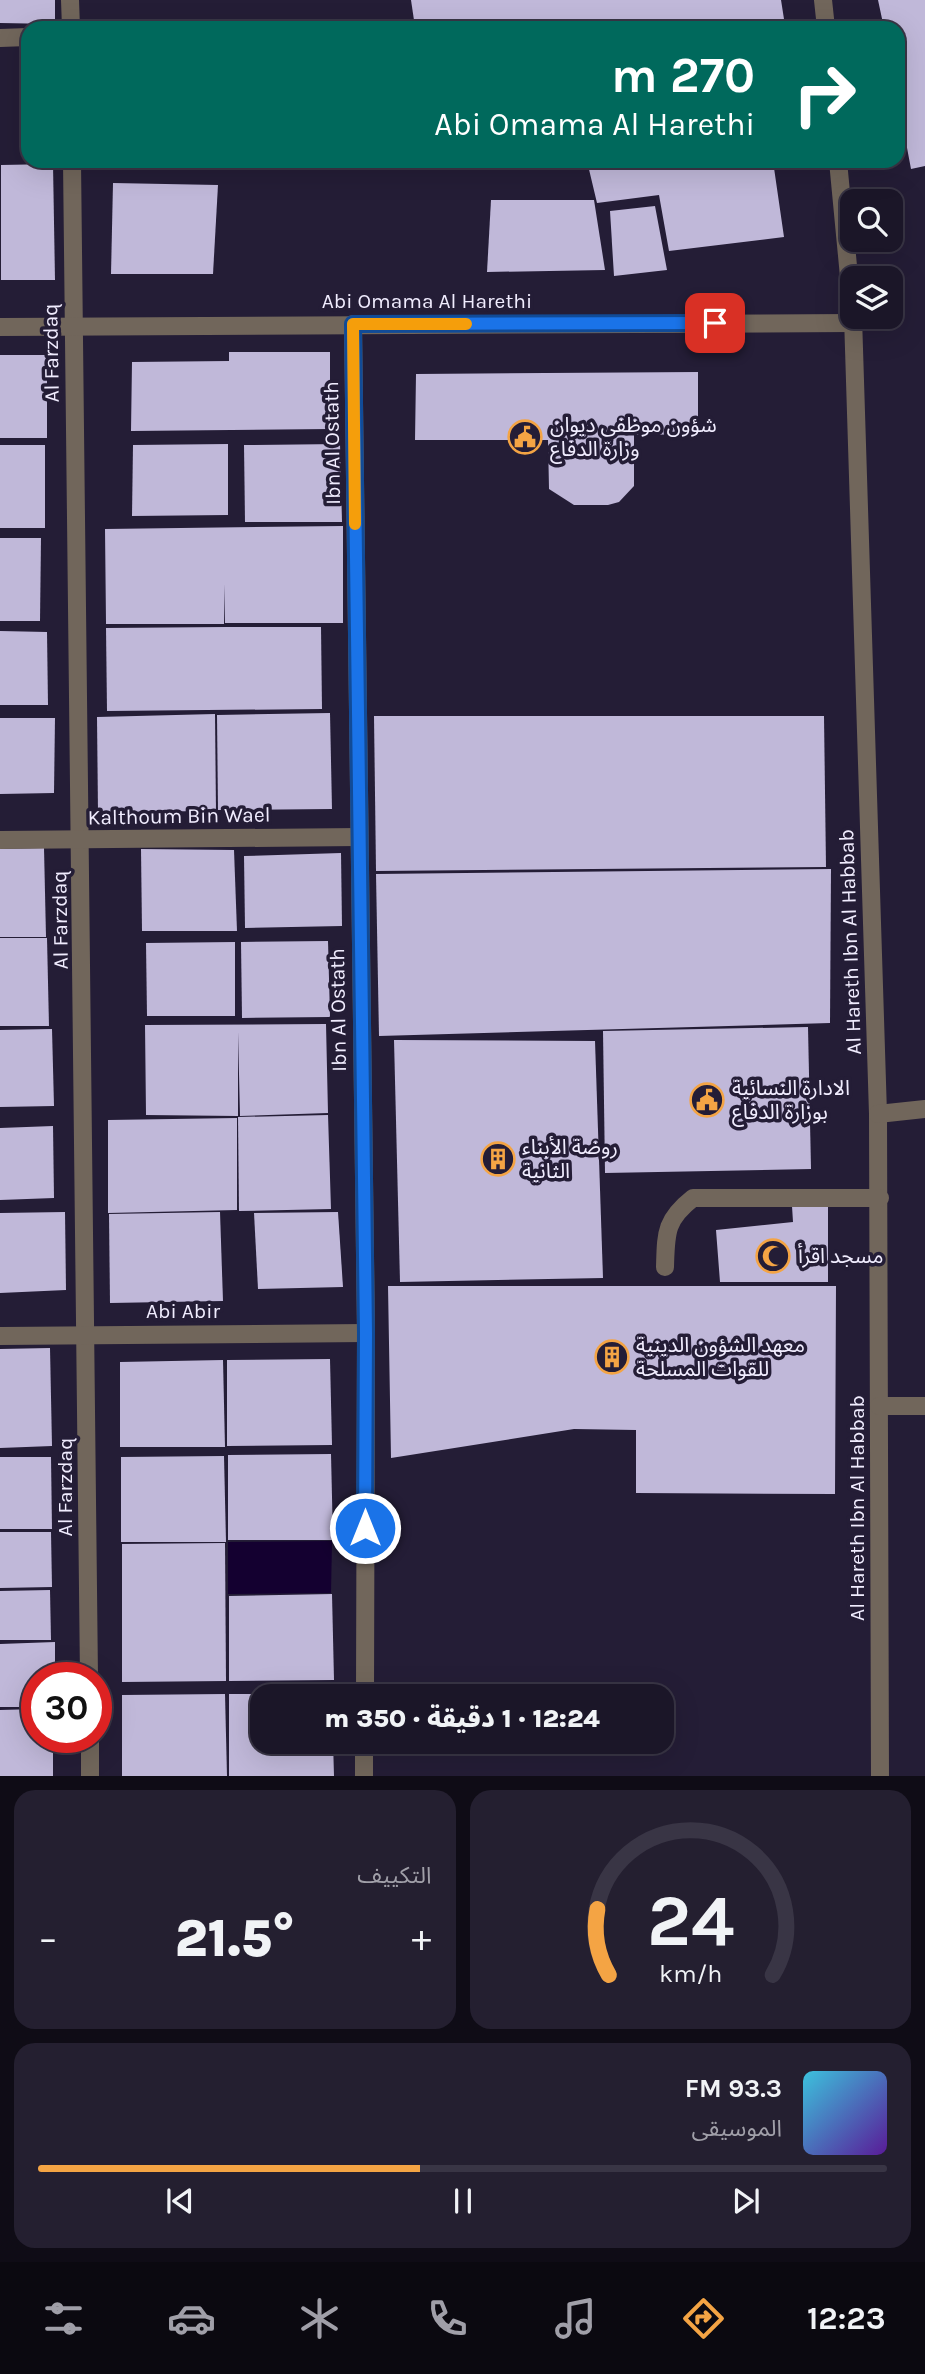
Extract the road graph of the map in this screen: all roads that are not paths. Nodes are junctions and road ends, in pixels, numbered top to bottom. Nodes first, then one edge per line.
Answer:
1 (70, 0) edge
2 (823, 0) edge
3 (71, 21) edge
4 (824, 21) edge
5 (21, 37) edge
6 (0, 38) edge
7 (72, 168) edge
8 (839, 168) edge
9 (848, 266) edge
10 (840, 316) edge
11 (353, 324) junction
12 (0, 327) edge
13 (73, 327) junction
14 (853, 329) edge
15 (359, 837) junction
16 (82, 839) junction
17 (0, 840) edge
18 (925, 1109) edge
19 (878, 1114) junction
20 (880, 1198) junction
21 (665, 1267) dead end
22 (366, 1333) junction
23 (86, 1334) junction
24 (0, 1335) edge
25 (879, 1406) junction
26 (925, 1406) edge
27 (89, 1662) edge
28 (365, 1684) edge
29 (90, 1753) edge
30 (364, 1754) edge
31 (90, 1776) edge
32 (364, 1776) edge
33 (880, 1776) edge

1 - 3 street
2 - 4 street
5 - 6 street
7 - 13 street, Al Farzdaq
8 - 9 street, Al Hareth Ibn Al Habbab
10 - 11 street, Abi Omama Al Harethi
11 - 13 street, Abi Omama Al Harethi
11 - 15 street, Ibn Al Ostath
12 - 13 street, Abi Omama Al Harethi
13 - 16 street, Al Farzdaq
14 - 19 street, Al Hareth Ibn Al Habbab
15 - 16 street, Kalthoum Bin Wael
15 - 22 street, Ibn Al Ostath
16 - 17 street, Kalthoum Bin Wael
16 - 23 street, Al Farzdaq
18 - 19 street
19 - 20 street, Al Hareth Ibn Al Habbab
20 - 21 street
20 - 25 street, Al Hareth Ibn Al Habbab
22 - 23 street, Abi Abir
22 - 28 street, Ibn Al Ostath
23 - 24 street, Abi Abir
23 - 27 street, Al Farzdaq
25 - 26 street
25 - 33 street, Al Hareth Ibn Al Habbab
29 - 31 street
30 - 32 street

